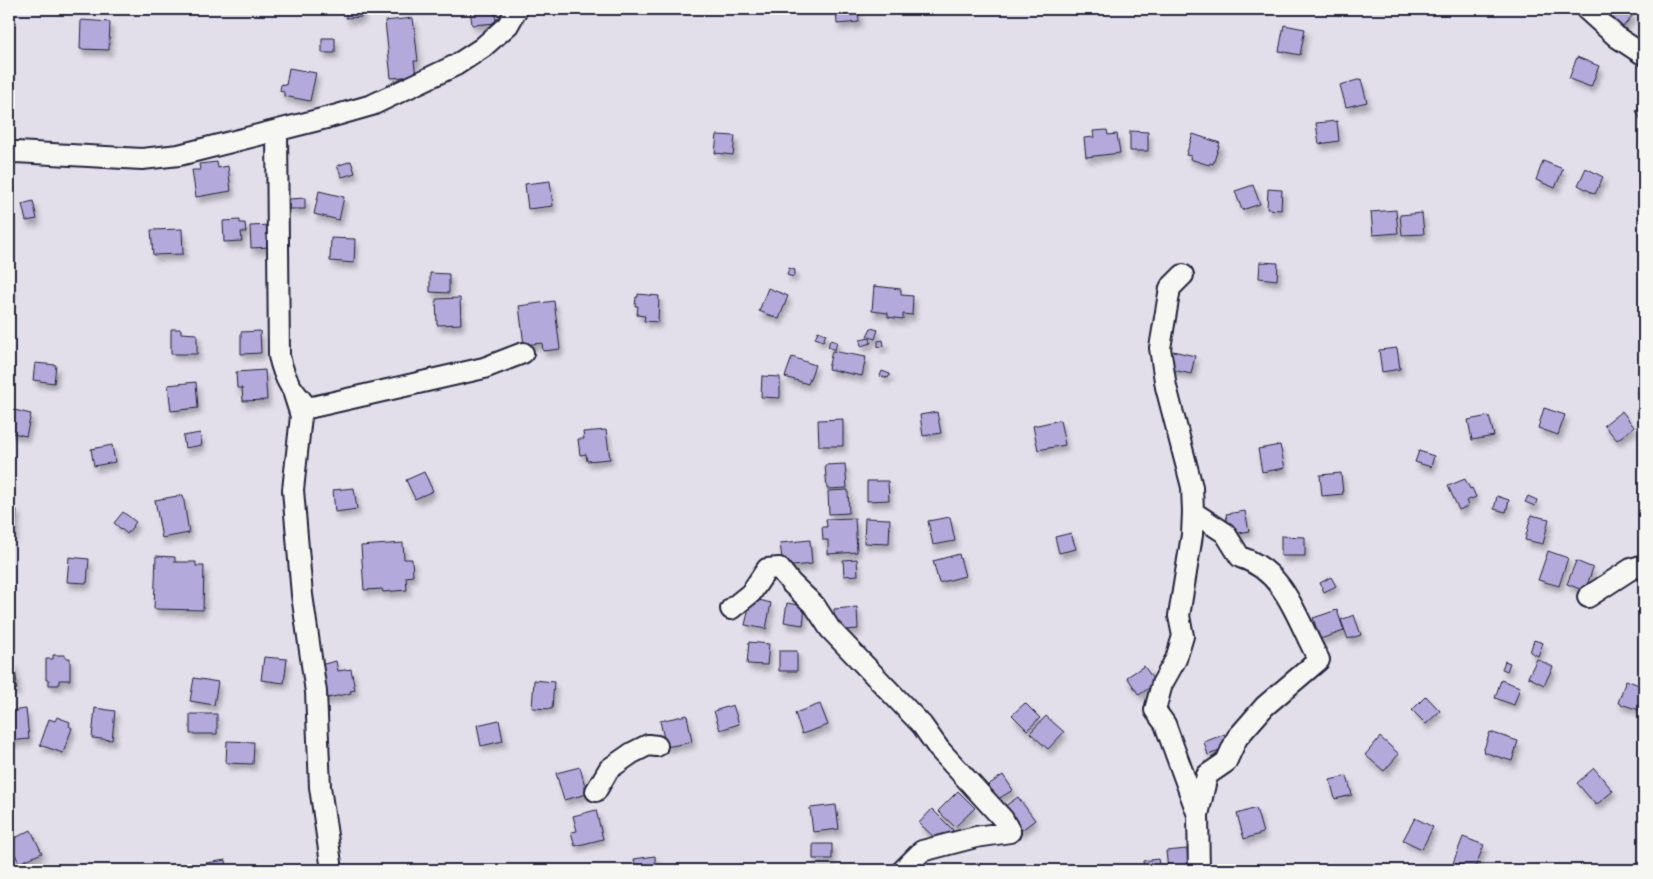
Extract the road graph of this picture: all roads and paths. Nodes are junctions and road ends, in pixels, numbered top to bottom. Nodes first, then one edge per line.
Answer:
1 (517, 9) edge
2 (1586, 9) edge
3 (1644, 55) edge
4 (277, 131) junction
5 (9, 153) edge
6 (1182, 274) dead end
7 (523, 354) dead end
8 (294, 392) junction
9 (1193, 512) junction
10 (1644, 565) edge
11 (1588, 597) dead end
12 (731, 608) dead end
13 (657, 746) dead end
14 (596, 791) dead end
15 (1198, 815) junction
16 (332, 870) edge
17 (903, 870) edge
18 (1199, 870) edge

1 - 4 street
2 - 3 street
4 - 5 street
4 - 8 street
6 - 9 street
7 - 8 street
8 - 16 street
9 - 15 street
9 - 15 street
10 - 11 street
12 - 17 street
13 - 14 street
15 - 18 street

